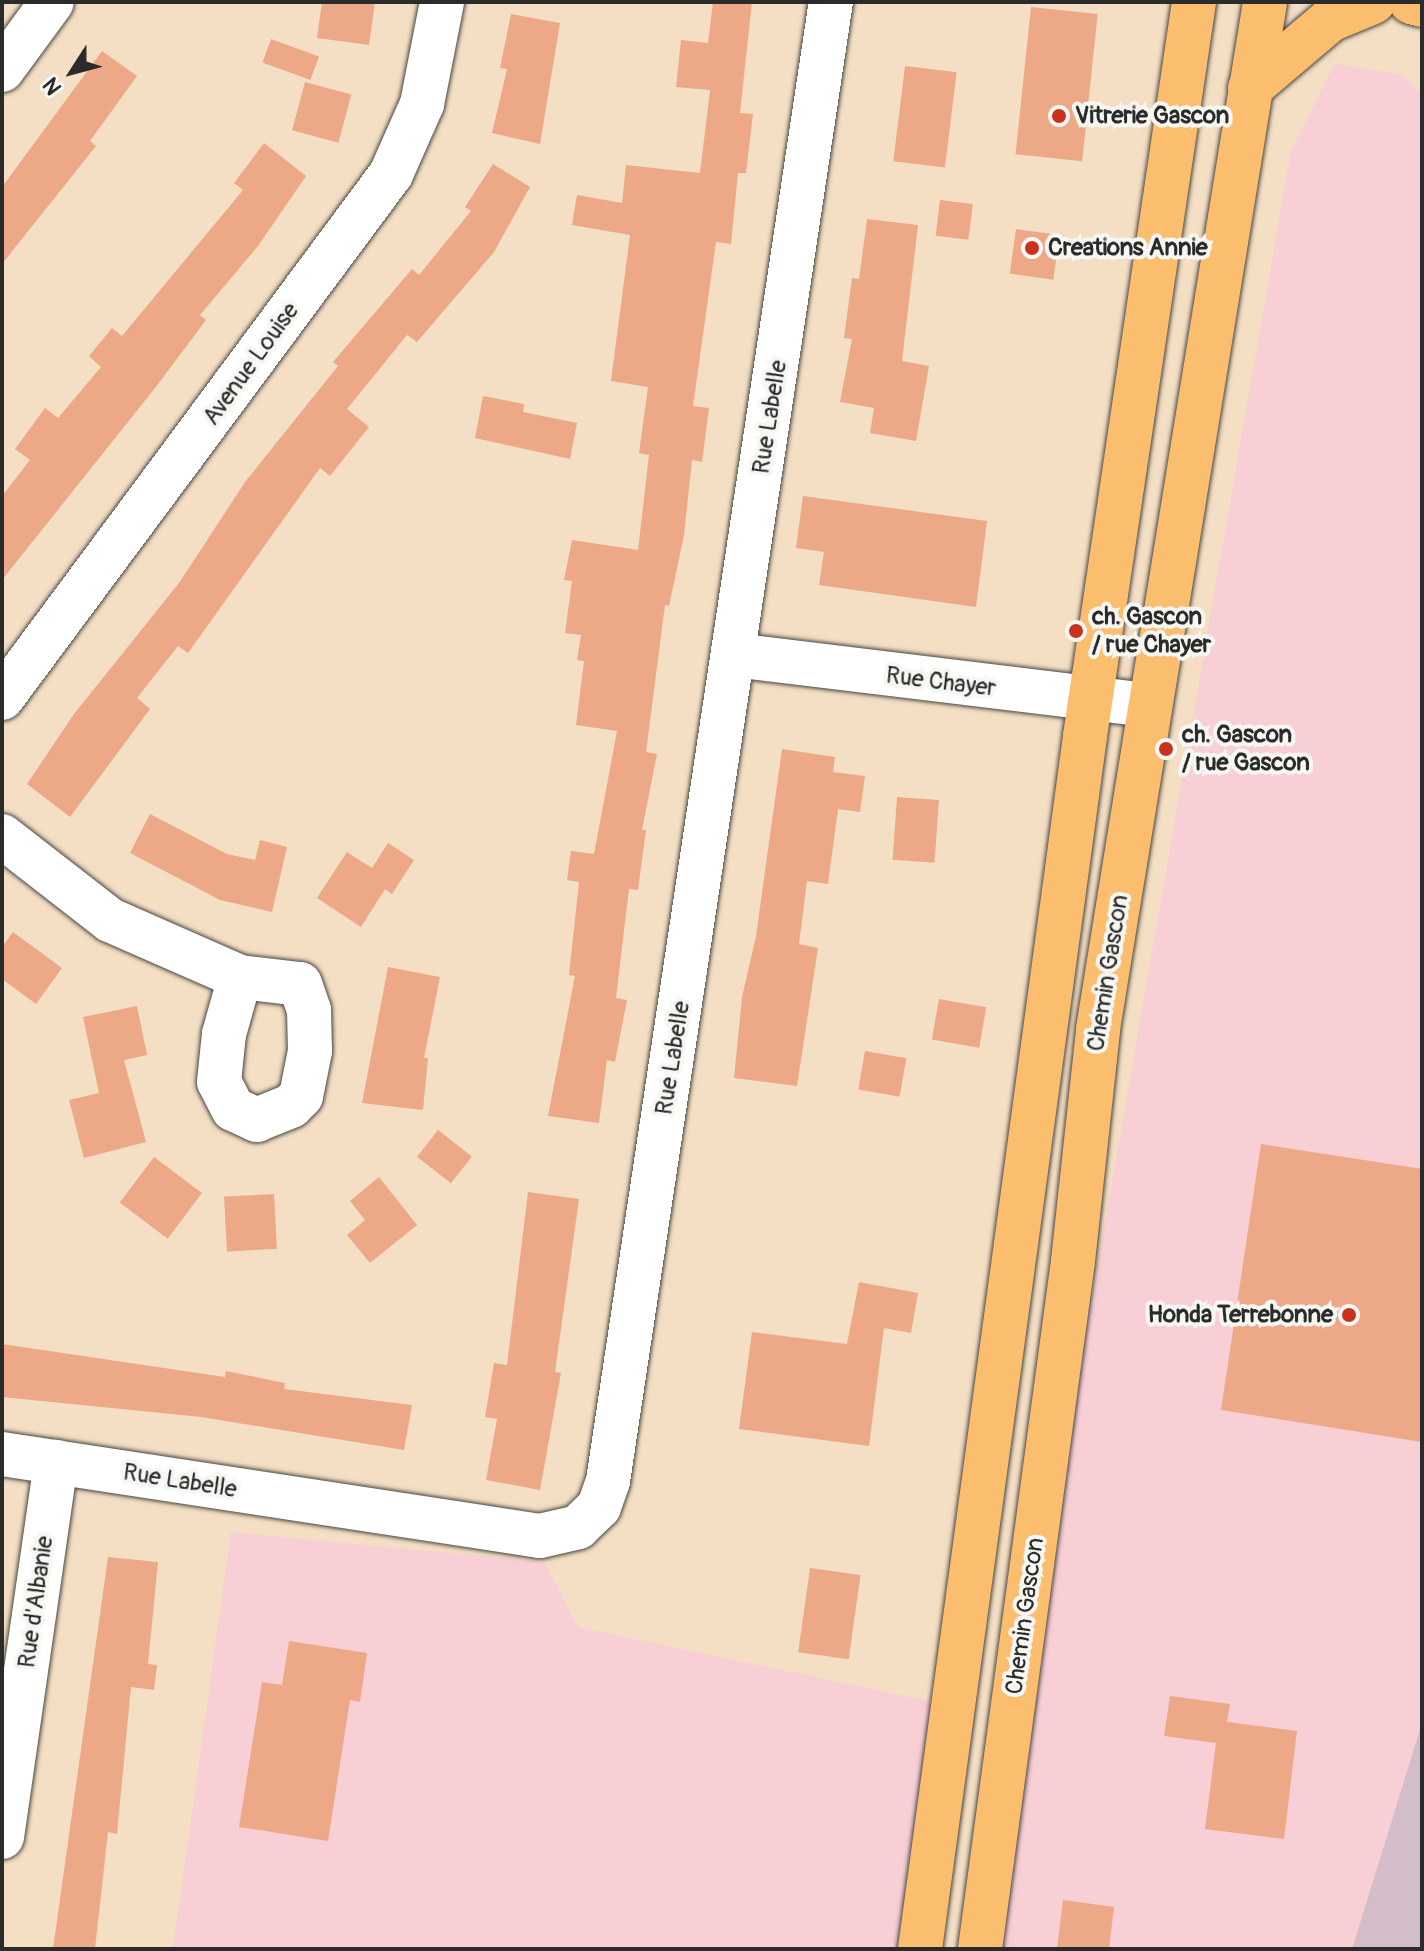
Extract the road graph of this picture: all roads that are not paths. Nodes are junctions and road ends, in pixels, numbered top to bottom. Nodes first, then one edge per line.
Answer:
1 (52, 2) edge
2 (442, 2) edge
3 (831, 2) edge
4 (1194, 2) edge
5 (1265, 2) edge
6 (1373, 2) edge
7 (1411, 2) edge
8 (1422, 5) edge
9 (2, 70) edge
10 (1250, 88) junction
11 (734, 655) junction
12 (2, 698) edge
13 (1092, 698) junction
14 (1150, 705) junction
15 (2, 836) edge
16 (240, 977) dead end
17 (2, 1454) edge
18 (56, 1462) junction
19 (2, 1837) edge
20 (920, 1949) edge
21 (980, 1949) edge

1 - 9 street
2 - 12 street, Avenue Louise
3 - 11 street, Rue Labelle
4 - 13 main road
5 - 10 main road, Chemin Gascon
6 - 10 main road
7 - 8 main road
10 - 14 main road, Chemin Gascon
11 - 13 street, Rue Chayer
11 - 18 street, Rue Labelle
13 - 14 street, Rue Chayer
13 - 20 main road
14 - 21 main road, Chemin Gascon
15 - 16 street
17 - 18 street, Rue Labelle
18 - 19 street, Rue d'Albanie

